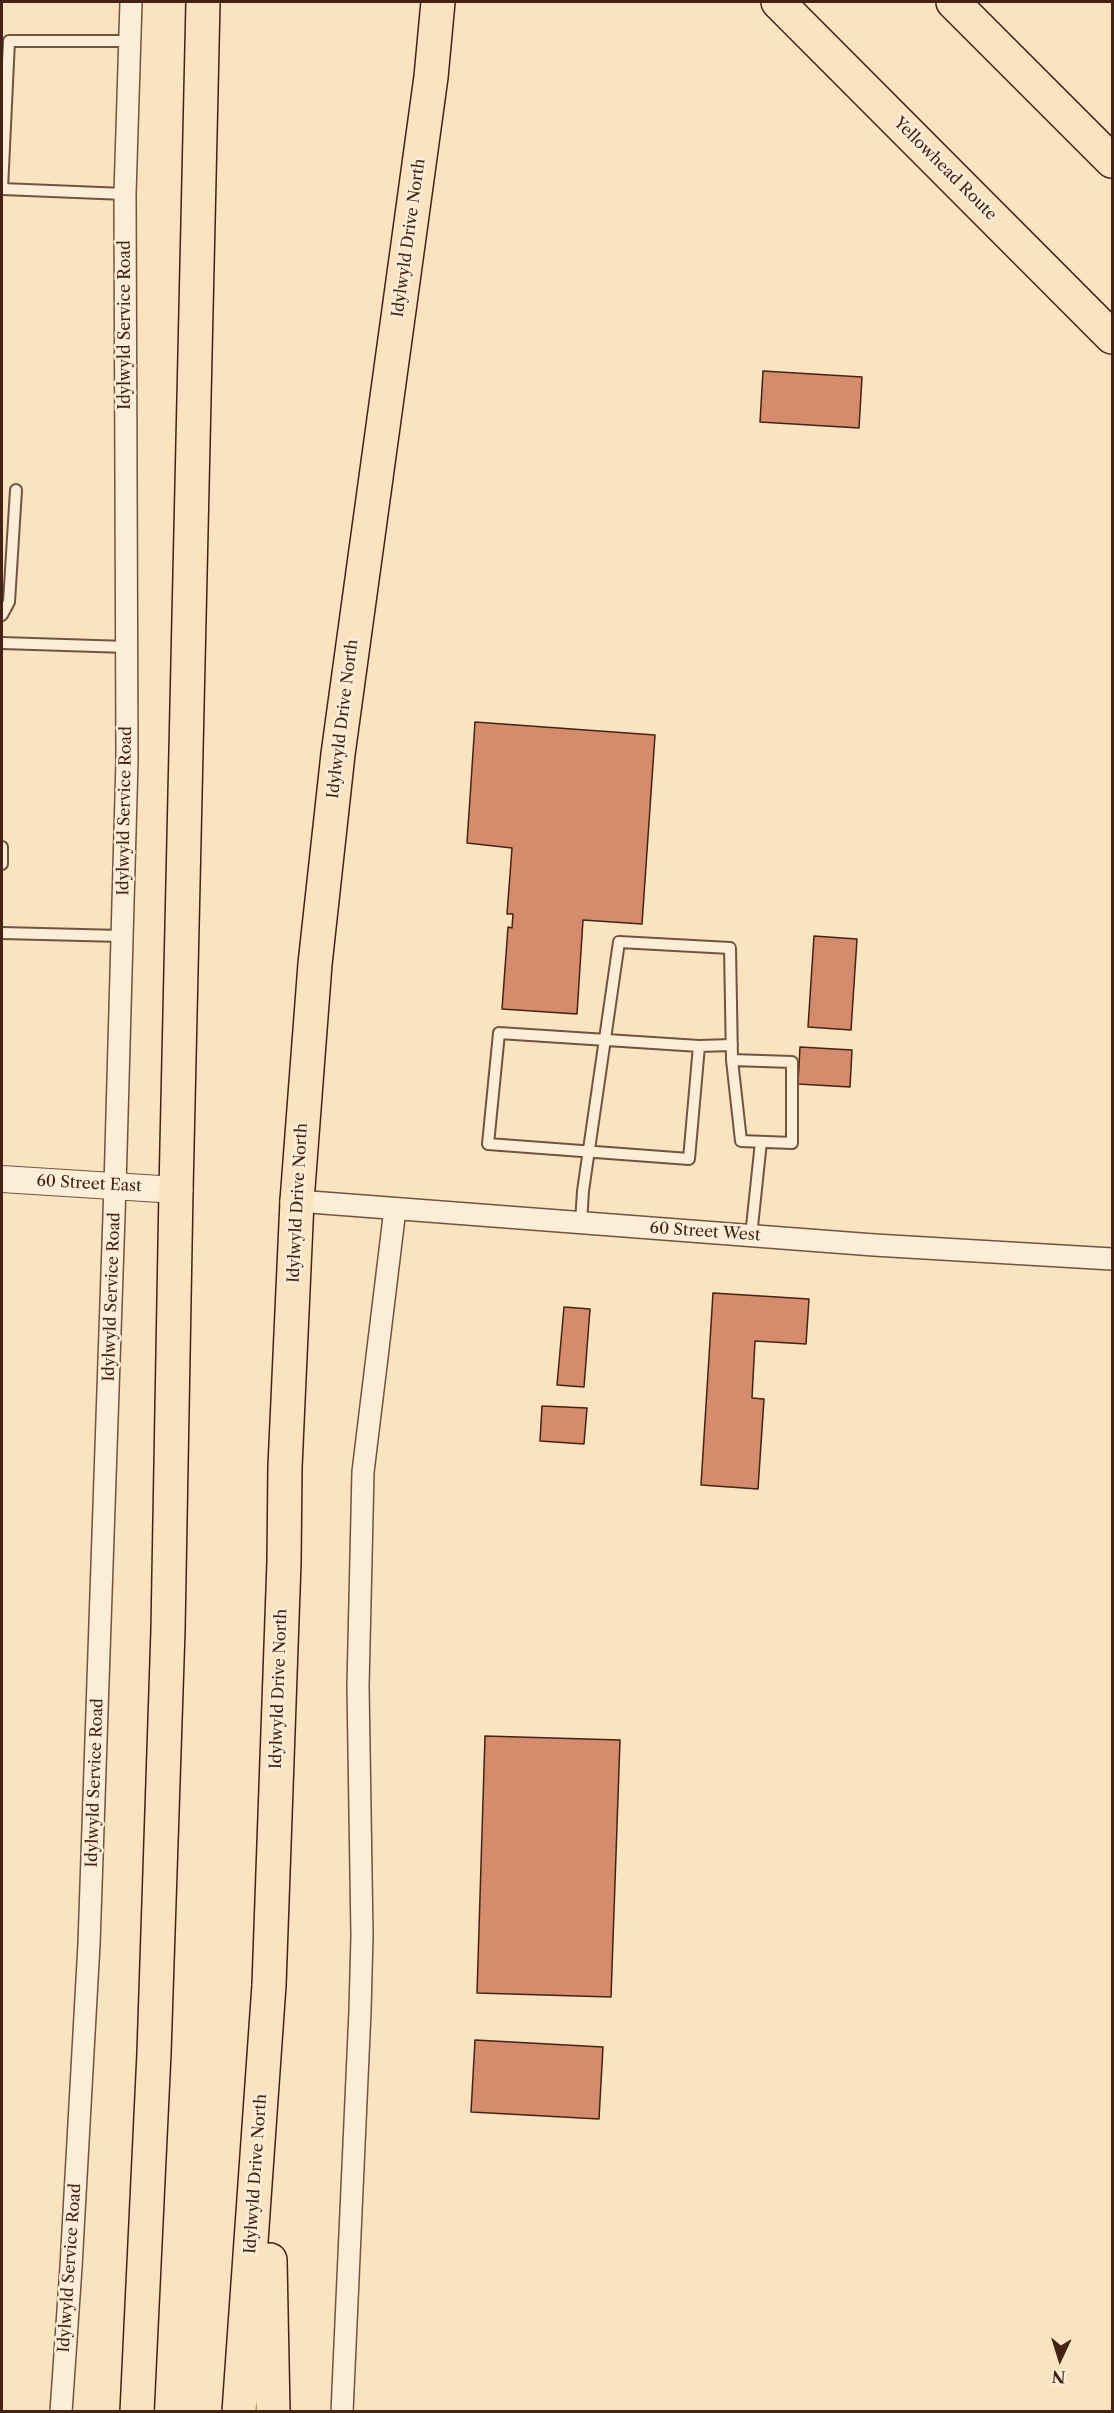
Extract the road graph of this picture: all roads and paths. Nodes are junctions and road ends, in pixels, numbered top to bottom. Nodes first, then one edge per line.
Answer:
1 (131, 2) edge
2 (203, 2) edge
3 (438, 2) edge
4 (778, 2) edge
5 (953, 2) edge
6 (5, 41) edge
7 (129, 41) junction
8 (1113, 161) edge
9 (2, 189) edge
10 (125, 194) junction
11 (1113, 337) edge
12 (16, 490) dead end
13 (2, 615) edge
14 (2, 643) edge
15 (126, 646) junction
16 (2, 847) edge
17 (2, 864) edge
18 (2, 933) edge
19 (122, 936) junction
20 (605, 1040) junction
21 (732, 1045) junction
22 (699, 1046) junction
23 (732, 1060) junction
24 (762, 1142) junction
25 (589, 1152) junction
26 (2, 1179) edge
27 (115, 1186) junction
28 (176, 1190) junction
29 (297, 1201) junction
30 (395, 1209) junction
31 (581, 1223) junction
32 (751, 1236) junction
33 (1113, 1259) edge
34 (269, 1985) junction
35 (61, 2412) edge
36 (137, 2412) edge
37 (239, 2412) edge
38 (273, 2412) edge
39 (342, 2412) edge

1 - 7 street, Idylwyld Service Road
2 - 28 highway
3 - 29 highway, Idylwyld Drive North
4 - 11 highway, Yellowhead Route
5 - 8 highway
6 - 7 lane
6 - 9 lane
7 - 10 street, Idylwyld Service Road
9 - 10 lane
10 - 15 street, Idylwyld Service Road
12 - 13 lane
14 - 15 lane
15 - 19 street, Idylwyld Service Road
16 - 17 lane
18 - 19 lane
19 - 27 street, Idylwyld Service Road
20 - 21 lane
20 - 22 lane
20 - 25 lane
20 - 25 lane
21 - 22 lane
21 - 23 lane
22 - 25 lane
23 - 24 lane
23 - 24 lane
24 - 32 lane
25 - 31 lane
26 - 27 street, 60 Street East
27 - 28 street, 60 Street East
27 - 35 street, Idylwyld Service Road
28 - 36 highway
29 - 30 street, 60 Street West
29 - 34 highway, Idylwyld Drive North
30 - 31 street, 60 Street West
30 - 39 street
31 - 32 street, 60 Street West
32 - 33 street, 60 Street West
34 - 37 highway, Idylwyld Drive North
34 - 38 highway

